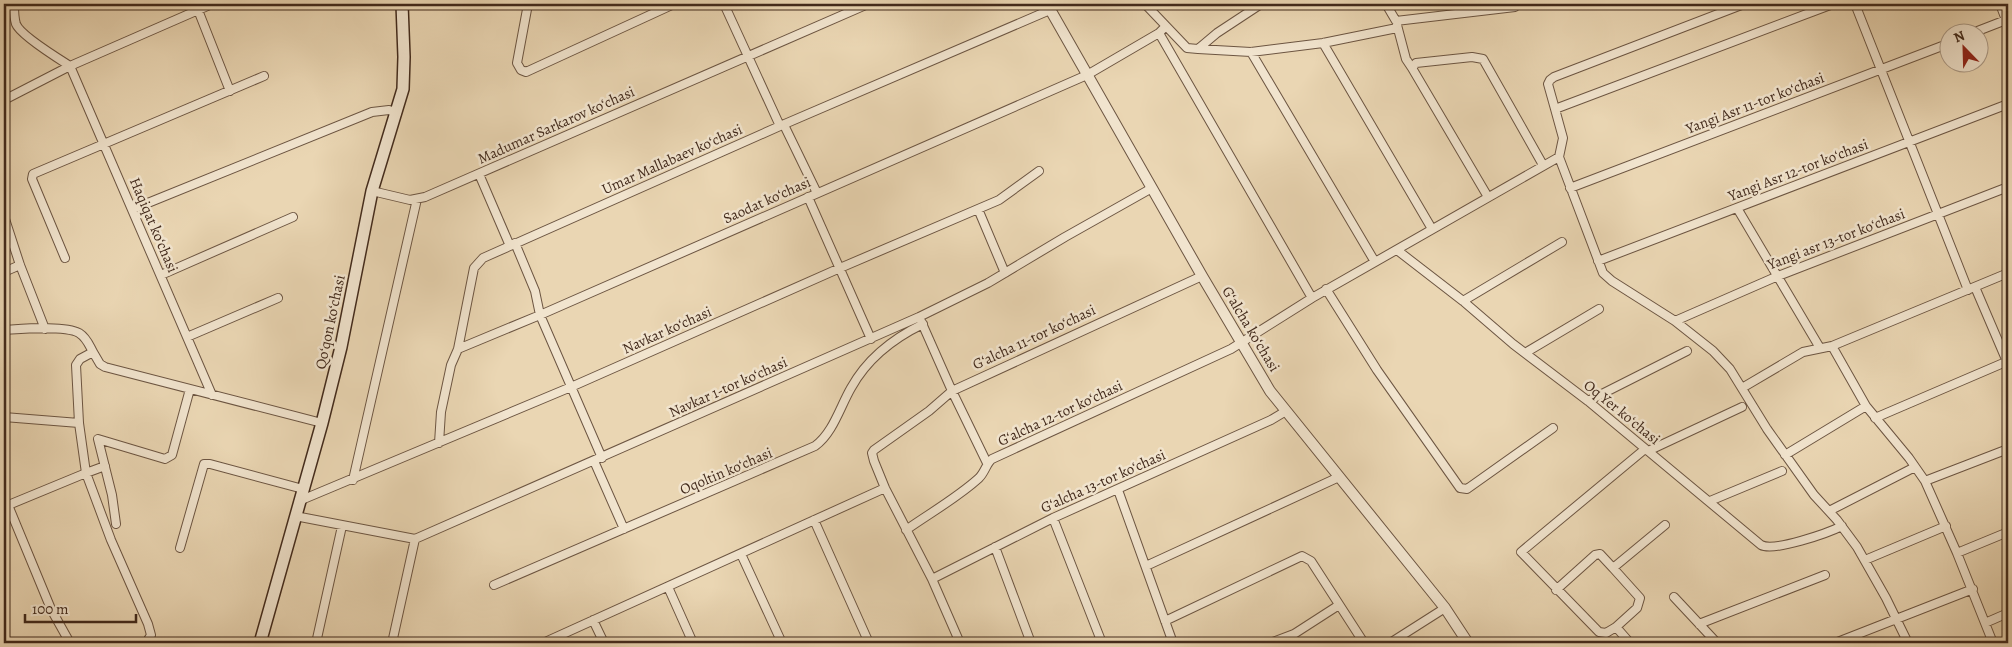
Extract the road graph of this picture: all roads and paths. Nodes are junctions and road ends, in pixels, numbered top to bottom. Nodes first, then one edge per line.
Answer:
1 (14, 4) edge
2 (212, 4) edge
3 (402, 4) edge
4 (528, 4) edge
5 (674, 4) edge
6 (724, 4) edge
7 (868, 4) edge
8 (1145, 4) edge
9 (1261, 4) edge
10 (1386, 4) edge
11 (1744, 4) edge
12 (1833, 4) edge
13 (1854, 4) edge
14 (2000, 4) edge
15 (1049, 7) edge
16 (1515, 7) dead end
17 (198, 10) junction
18 (2007, 22) edge
19 (1397, 25) junction
20 (1166, 26) junction
21 (1990, 27) edge
22 (1158, 33) junction
23 (1324, 43) junction
24 (1940, 47) edge
25 (1198, 49) junction
26 (1251, 52) junction
27 (748, 56) junction
28 (70, 66) junction
29 (1412, 68) junction
30 (1880, 70) junction
31 (1087, 75) junction
32 (264, 76) dead end
33 (230, 91) junction
34 (4, 100) edge
35 (2008, 104) edge
36 (1555, 110) junction
37 (397, 112) junction
38 (782, 126) junction
39 (1908, 142) junction
40 (104, 143) junction
41 (1559, 157) junction
42 (1543, 164) junction
43 (1039, 171) dead end
44 (479, 174) junction
45 (2008, 187) edge
46 (1152, 188) junction
47 (1570, 188) junction
48 (372, 191) junction
49 (817, 193) junction
50 (1488, 196) junction
51 (808, 197) junction
52 (417, 199) junction
53 (1737, 208) junction
54 (978, 209) junction
55 (133, 210) junction
56 (1937, 214) junction
57 (4, 216) edge
58 (293, 217) dead end
59 (1432, 230) junction
60 (1562, 242) dead end
61 (512, 245) junction
62 (1398, 250) junction
63 (65, 258) dead end
64 (1598, 261) junction
65 (1375, 262) junction
66 (20, 265) junction
67 (840, 268) junction
68 (4, 272) edge
69 (1005, 273) junction
70 (2008, 273) edge
71 (160, 275) junction
72 (1202, 276) junction
73 (1778, 276) junction
74 (1971, 288) junction
75 (1326, 289) junction
76 (278, 298) dead end
77 (1312, 298) junction
78 (1463, 301) junction
79 (1599, 309) dead end
80 (540, 315) junction
81 (921, 320) junction
82 (1675, 321) junction
83 (45, 329) junction
84 (4, 330) edge
85 (187, 337) junction
86 (871, 340) junction
87 (1241, 343) junction
88 (1832, 346) junction
89 (1820, 348) junction
90 (458, 349) junction
91 (1687, 351) dead end
92 (92, 352) junction
93 (1526, 353) junction
94 (2008, 362) edge
95 (571, 387) junction
96 (1742, 388) junction
97 (190, 389) junction
98 (952, 391) junction
99 (212, 394) junction
100 (1588, 401) junction
101 (1866, 406) junction
102 (1742, 407) dead end
103 (1286, 411) junction
104 (4, 417) edge
105 (1875, 418) junction
106 (79, 423) junction
107 (322, 423) junction
108 (1553, 428) dead end
109 (439, 443) junction
110 (2008, 448) edge
111 (1647, 450) junction
112 (1786, 455) junction
113 (598, 460) junction
114 (987, 463) junction
115 (105, 466) junction
116 (1915, 466) junction
117 (1782, 471) dead end
118 (86, 473) junction
119 (1339, 477) junction
120 (353, 480) junction
121 (1924, 481) junction
122 (885, 488) junction
123 (303, 489) junction
124 (1118, 490) junction
125 (299, 501) junction
126 (1710, 501) junction
127 (6, 506) edge
128 (1829, 511) junction
129 (295, 516) junction
130 (1052, 518) junction
131 (814, 520) junction
132 (116, 524) dead end
133 (1664, 525) dead end
134 (342, 526) junction
135 (1842, 526) junction
136 (1946, 526) junction
137 (624, 529) junction
138 (906, 530) junction
139 (2008, 532) edge
140 (415, 539) junction
141 (995, 547) junction
142 (180, 548) dead end
143 (1957, 553) junction
144 (741, 554) junction
145 (1864, 560) junction
146 (1146, 566) junction
147 (1613, 568) junction
148 (1825, 575) dead end
149 (932, 579) junction
150 (494, 585) dead end
151 (668, 586) junction
152 (1556, 590) junction
153 (1973, 590) junction
154 (1674, 597) dead end
155 (1340, 605) junction
156 (1445, 608) junction
157 (2008, 613) edge
158 (593, 620) junction
159 (1896, 620) junction
160 (1165, 621) junction
161 (1985, 623) junction
162 (1699, 624) junction
163 (1616, 627) junction
164 (70, 643) edge
165 (146, 643) edge
166 (260, 643) edge
167 (316, 643) edge
168 (392, 643) edge
169 (543, 643) edge
170 (604, 643) edge
171 (694, 643) edge
172 (782, 643) edge
173 (869, 643) edge
174 (960, 643) edge
175 (1031, 643) edge
176 (1102, 643) edge
177 (1173, 643) edge
178 (1270, 643) edge
179 (1364, 643) edge
180 (1390, 643) edge
181 (1468, 643) edge
182 (1630, 643) edge
183 (1717, 643) edge
184 (1835, 643) edge
185 (1908, 643) edge
186 (1993, 643) edge

1 - 28 street
2 - 17 street
3 - 37 main road, Qoʻqon koʻchasi
4 - 5 street
6 - 27 street
7 - 27 street, Madumar Sarkarov koʻchasi
8 - 20 street
9 - 25 street
10 - 19 street
11 - 36 street
12 - 36 street
13 - 30 street
14 - 18 street
15 - 31 street, Gʻalcha koʻchasi
15 - 38 street, Umar Mallabaev koʻchasi
16 - 19 street
17 - 28 street
17 - 33 street
18 - 21 street
19 - 23 street
19 - 29 street
20 - 22 street, Saodat koʻchasi
20 - 25 street
22 - 31 street, Saodat koʻchasi
22 - 77 street
23 - 26 street
23 - 59 street
24 - 30 street, Yangi Asr 11-tor koʻchasi
25 - 26 street
26 - 65 street
27 - 38 street
27 - 44 street, Madumar Sarkarov koʻchasi
28 - 34 street
28 - 40 street, Haqiqat koʻchasi
29 - 42 street
29 - 50 street
30 - 39 street
30 - 47 street, Yangi Asr 11-tor koʻchasi
31 - 46 street, Gʻalcha koʻchasi
31 - 49 street, Saodat koʻchasi
32 - 33 street
33 - 40 street
35 - 39 street, Yangi Asr 12-tor koʻchasi
36 - 41 street
37 - 48 main road, Qoʻqon koʻchasi
37 - 55 street
38 - 49 street
38 - 61 street, Umar Mallabaev koʻchasi
39 - 53 street, Yangi Asr 12-tor koʻchasi
39 - 56 street
40 - 55 street, Haqiqat koʻchasi
40 - 63 street
41 - 42 street
41 - 47 street
42 - 50 street
43 - 54 street, Navkar koʻchasi
44 - 52 street, Madumar Sarkarov koʻchasi
44 - 61 street
45 - 56 street, Yangi asr 13-tor koʻchasi
46 - 69 street, Navkar 1-tor koʻchasi
46 - 72 street, Gʻalcha koʻchasi
47 - 64 street
48 - 52 street, Madumar Sarkarov koʻchasi
48 - 107 main road, Qoʻqon koʻchasi
49 - 51 street, Saodat koʻchasi
50 - 59 street
51 - 67 street
51 - 80 street, Saodat koʻchasi
52 - 120 street
53 - 64 street, Yangi Asr 12-tor koʻchasi
53 - 73 street
54 - 67 street, Navkar koʻchasi
54 - 69 street
55 - 71 street, Haqiqat koʻchasi
56 - 73 street, Yangi asr 13-tor koʻchasi
56 - 74 street
57 - 66 street
58 - 71 street
59 - 62 street
60 - 78 street
61 - 80 street
61 - 90 street, Umar Mallabaev koʻchasi
62 - 65 street
62 - 78 street, Oq Yer koʻchasi
64 - 82 street
65 - 75 street
66 - 68 street
66 - 83 street
67 - 86 street
67 - 95 street, Navkar koʻchasi
69 - 81 street, Navkar 1-tor koʻchasi
70 - 74 street
71 - 85 street, Haqiqat koʻchasi
72 - 87 street, Gʻalcha koʻchasi
72 - 98 street, Gʻalcha 11-tor koʻchasi
73 - 82 street, Yangi asr 13-tor koʻchasi
73 - 89 street
74 - 88 street
74 - 94 street
75 - 77 street
75 - 108 street
76 - 85 street
77 - 87 street
78 - 93 street, Oq Yer koʻchasi
79 - 93 street
80 - 90 street, Saodat koʻchasi
80 - 95 street
81 - 86 street, Navkar 1-tor koʻchasi
81 - 98 street
81 - 137 street, Oqoltin koʻchasi
82 - 96 street
83 - 84 street
83 - 92 street
85 - 99 street, Haqiqat koʻchasi
86 - 113 street, Navkar 1-tor koʻchasi
87 - 103 street, Gʻalcha koʻchasi
87 - 114 street, Gʻalcha 12-tor koʻchasi
88 - 89 street
88 - 101 street
89 - 96 street
90 - 109 street, Umar Mallabaev koʻchasi
91 - 100 street
92 - 97 street
92 - 106 street
93 - 100 street, Oq Yer koʻchasi
94 - 105 street
95 - 109 street, Navkar koʻchasi
95 - 113 street
96 - 112 street
97 - 99 street
97 - 115 street
98 - 114 street
98 - 122 street, Gʻalcha 11-tor koʻchasi
99 - 107 street
100 - 111 street, Oq Yer koʻchasi
101 - 105 street
101 - 112 street
102 - 111 street
103 - 119 street, Gʻalcha koʻchasi
103 - 124 street, Gʻalcha 13-tor koʻchasi
104 - 106 street
105 - 116 street
106 - 118 street
107 - 123 main road, Qoʻqon koʻchasi
109 - 120 street, Navkar koʻchasi
110 - 121 street
111 - 126 street, Oq Yer koʻchasi
111 - 152 street
112 - 128 street
113 - 137 street
113 - 140 street, Navkar 1-tor koʻchasi
114 - 138 street, Gʻalcha 12-tor koʻchasi
115 - 118 street
115 - 132 street
116 - 121 street
116 - 128 street
117 - 126 street
118 - 127 street
118 - 165 street
119 - 146 street
119 - 156 street, Gʻalcha koʻchasi
120 - 125 street, Navkar koʻchasi
121 - 136 street
122 - 131 street
122 - 138 street
123 - 125 main road, Qoʻqon koʻchasi
123 - 142 street
124 - 130 street, Gʻalcha 13-tor koʻchasi
124 - 146 street
125 - 129 main road, Qoʻqon koʻchasi
126 - 135 street, Oq Yer koʻchasi
127 - 164 street
128 - 135 street
129 - 134 street
129 - 166 main road, Qoʻqon koʻchasi
130 - 141 street, Gʻalcha 13-tor koʻchasi
130 - 176 street
131 - 144 street
131 - 173 street
133 - 147 street
134 - 140 street
134 - 167 street
135 - 145 street
136 - 143 street
136 - 145 street
137 - 150 street, Oqoltin koʻchasi
138 - 149 street
139 - 143 street
140 - 168 street
141 - 149 street, Gʻalcha 13-tor koʻchasi
141 - 175 street
143 - 153 street
144 - 151 street
144 - 172 street
145 - 159 street
146 - 160 street
147 - 152 street
147 - 163 street
148 - 162 street
149 - 174 street
151 - 158 street
151 - 171 street
152 - 163 street
153 - 159 street
153 - 161 street
154 - 162 street
155 - 160 street
155 - 178 street
155 - 179 street
156 - 180 street
156 - 181 street, Gʻalcha koʻchasi
157 - 161 street
158 - 169 street
158 - 170 street
159 - 184 street
159 - 185 street
160 - 177 street
161 - 186 street
162 - 183 street
163 - 182 street

